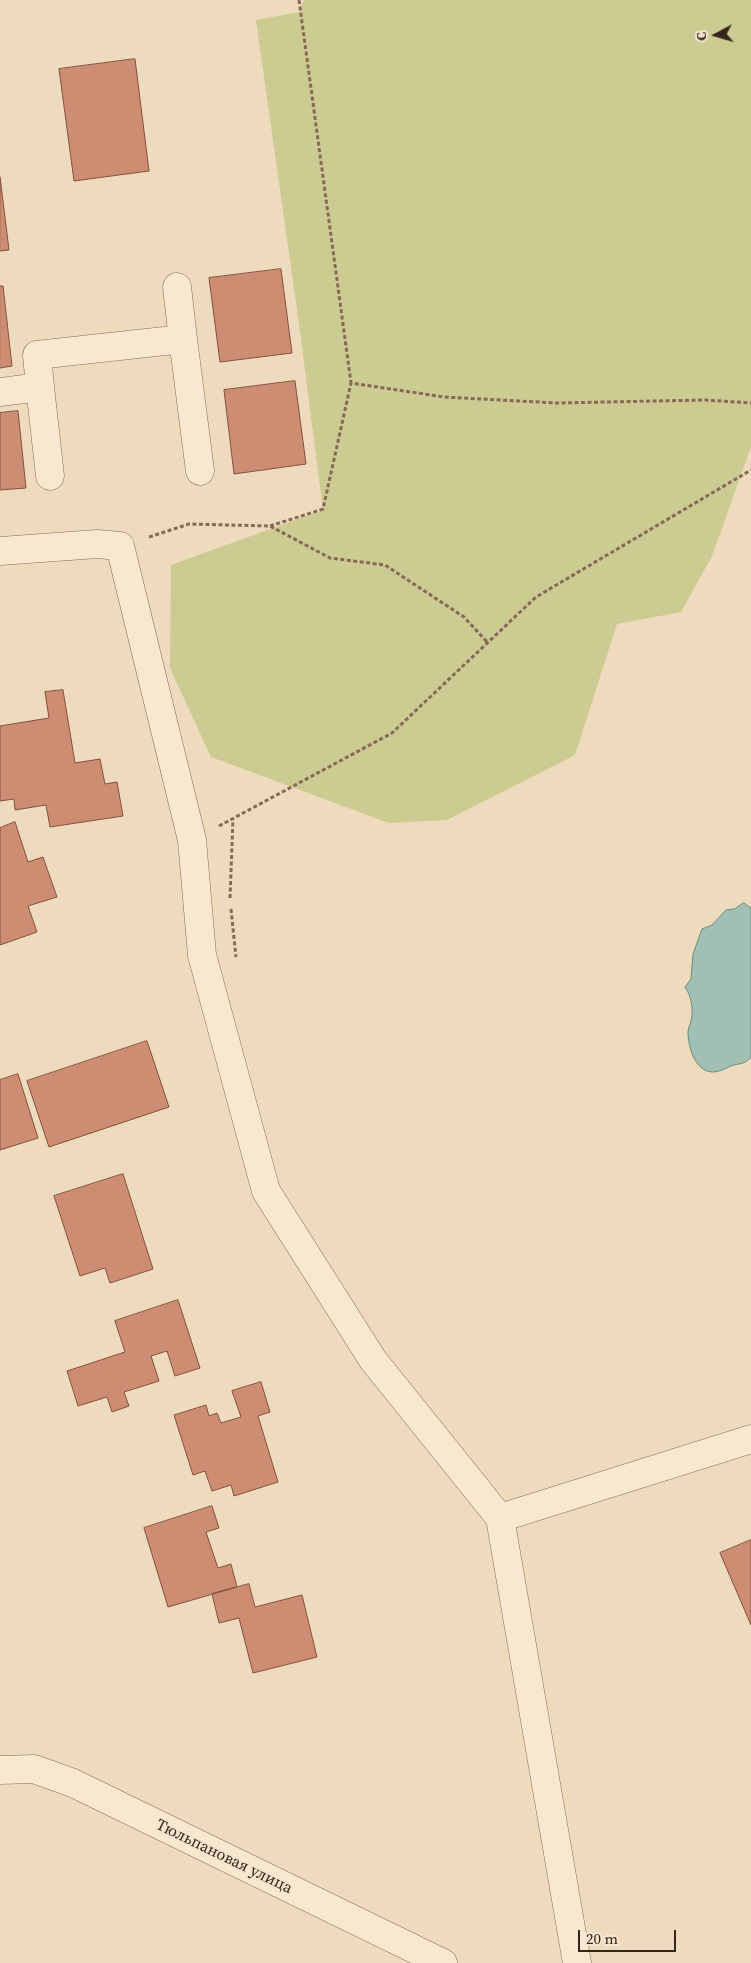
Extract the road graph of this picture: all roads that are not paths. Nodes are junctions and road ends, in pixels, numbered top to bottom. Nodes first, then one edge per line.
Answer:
1 (177, 287) dead end
2 (183, 338) junction
3 (40, 387) junction
4 (0, 392) edge
5 (200, 471) dead end
6 (50, 476) dead end
7 (0, 551) edge
8 (751, 1439) edge
9 (500, 1518) junction
10 (0, 1770) edge
11 (443, 1963) edge
12 (577, 1963) edge

1 - 2 street
2 - 3 street
2 - 5 street
3 - 4 street
3 - 6 street
7 - 9 street
8 - 9 street
9 - 12 street
10 - 11 street, Тюльпановая улица

